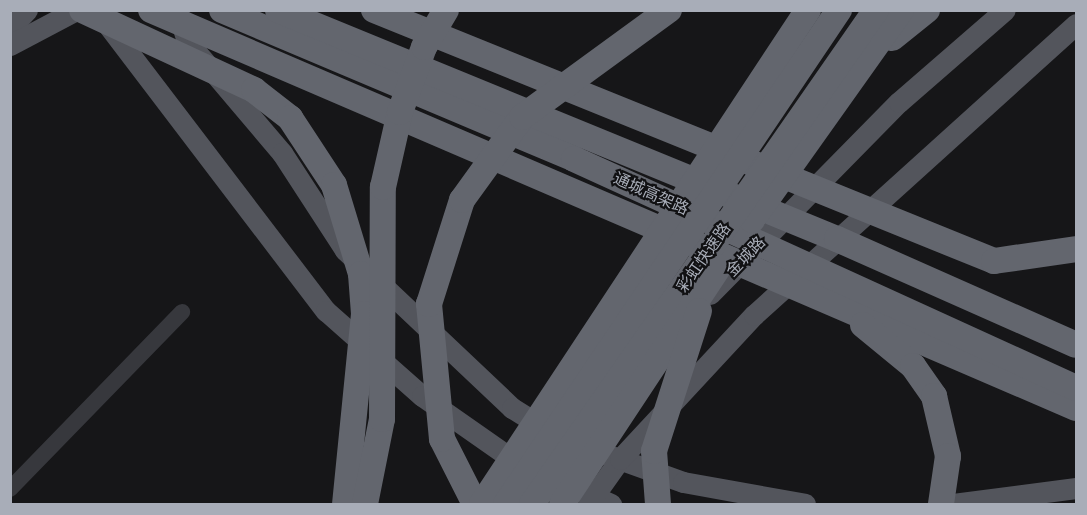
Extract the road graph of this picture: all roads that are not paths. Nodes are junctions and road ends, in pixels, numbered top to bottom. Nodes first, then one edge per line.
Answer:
1 (27, 10) edge
2 (76, 10) edge
3 (82, 10) edge
4 (96, 10) edge
5 (151, 10) edge
6 (178, 10) edge
7 (222, 10) edge
8 (278, 10) edge
9 (374, 10) edge
10 (446, 10) edge
11 (669, 10) edge
12 (808, 10) edge
13 (839, 10) edge
14 (876, 10) edge
15 (901, 10) edge
16 (927, 10) edge
17 (1005, 10) edge
18 (1077, 24) edge
19 (10, 28) edge
20 (10, 45) edge
21 (860, 66) junction
22 (1077, 249) edge
23 (709, 281) junction
24 (840, 306) junction
25 (182, 312) dead end
26 (1077, 345) edge
27 (1077, 388) edge
28 (1077, 408) edge
29 (557, 436) junction
30 (620, 459) junction
31 (521, 466) junction
32 (1077, 488) edge
33 (10, 489) edge
34 (598, 501) edge
35 (345, 504) edge
36 (365, 504) edge
37 (475, 504) edge
38 (482, 504) edge
39 (488, 504) edge
40 (506, 504) edge
41 (532, 504) edge
42 (562, 504) edge
43 (658, 504) edge
44 (805, 504) edge
45 (941, 504) edge
46 (953, 504) edge

1 - 19 main road
2 - 20 main road
3 - 35 highway
4 - 31 main road
5 - 24 highway
6 - 29 main road
7 - 27 highway, 通城高架路
8 - 26 highway, 通城高架路
9 - 22 highway
10 - 36 highway
11 - 37 highway
12 - 38 highway
13 - 40 highway, 彩虹快速路
14 - 41 highway, 彩虹快速路
15 - 21 highway
16 - 21 highway
17 - 29 main road, 金城路
18 - 30 main road
21 - 23 highway
23 - 42 highway
23 - 43 highway
24 - 28 highway
24 - 45 highway
25 - 33 lane
29 - 30 main road
29 - 31 main road, 金城路
30 - 34 main road
30 - 44 main road
31 - 34 main road
31 - 39 main road, 金城路
32 - 46 main road

